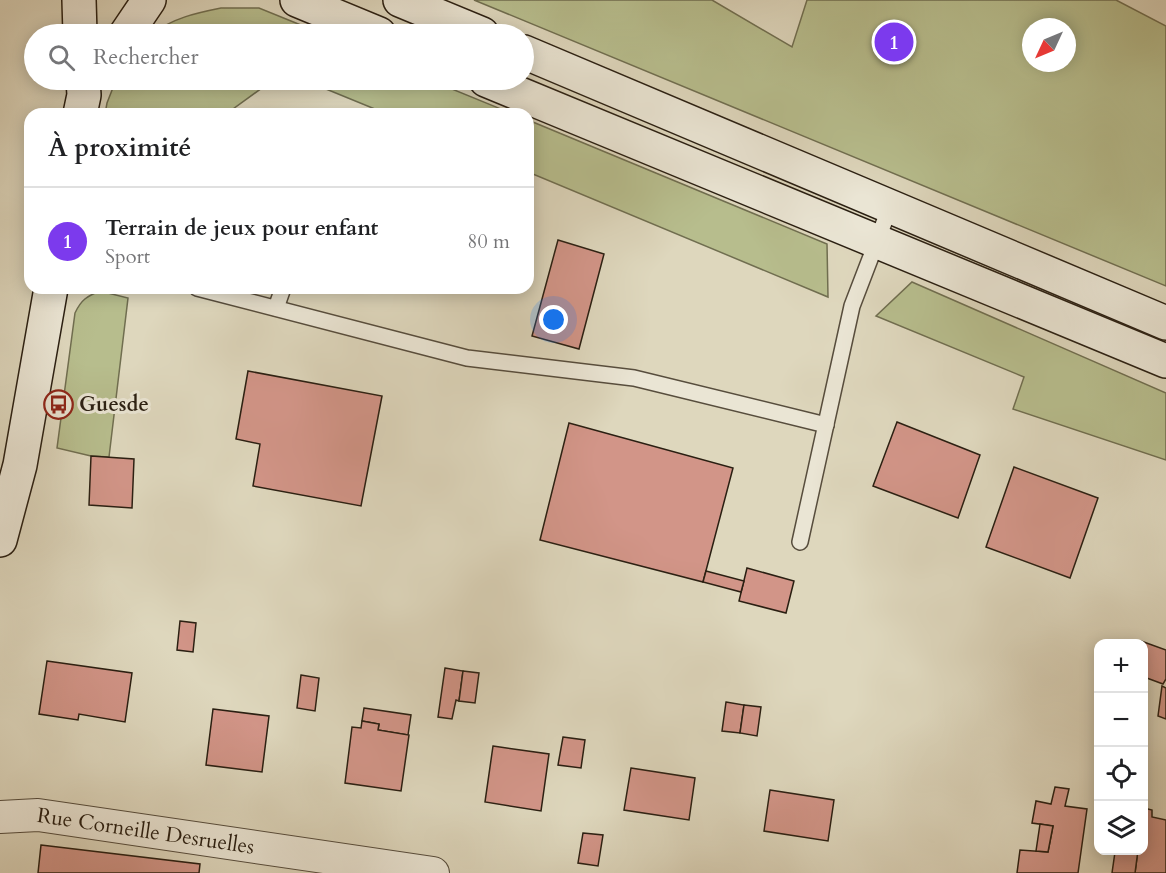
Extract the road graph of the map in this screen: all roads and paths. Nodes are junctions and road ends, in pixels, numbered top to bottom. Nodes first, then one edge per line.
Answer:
1 (79, 0) edge
2 (149, 0) edge
3 (297, 0) edge
4 (400, 0) edge
5 (80, 24) edge
6 (133, 24) edge
7 (355, 24) edge
8 (458, 24) edge
9 (534, 56) edge
10 (510, 90) edge
11 (890, 207) junction
12 (877, 242) junction
13 (50, 294) edge
14 (221, 294) edge
15 (281, 294) edge
16 (276, 308) junction
17 (1166, 323) edge
18 (1166, 361) edge
19 (826, 425) junction
20 (0, 540) edge
21 (801, 542) dead end
22 (0, 817) edge
23 (433, 873) edge

1 - 5 main road
2 - 6 main road
3 - 7 main road
4 - 8 main road
9 - 11 main road
10 - 12 main road
11 - 12 lane
11 - 17 main road
12 - 18 main road
12 - 19 lane
13 - 20 main road
14 - 16 lane
15 - 16 lane
16 - 19 lane
19 - 21 lane
22 - 23 street, Rue Corneille Desruelles

